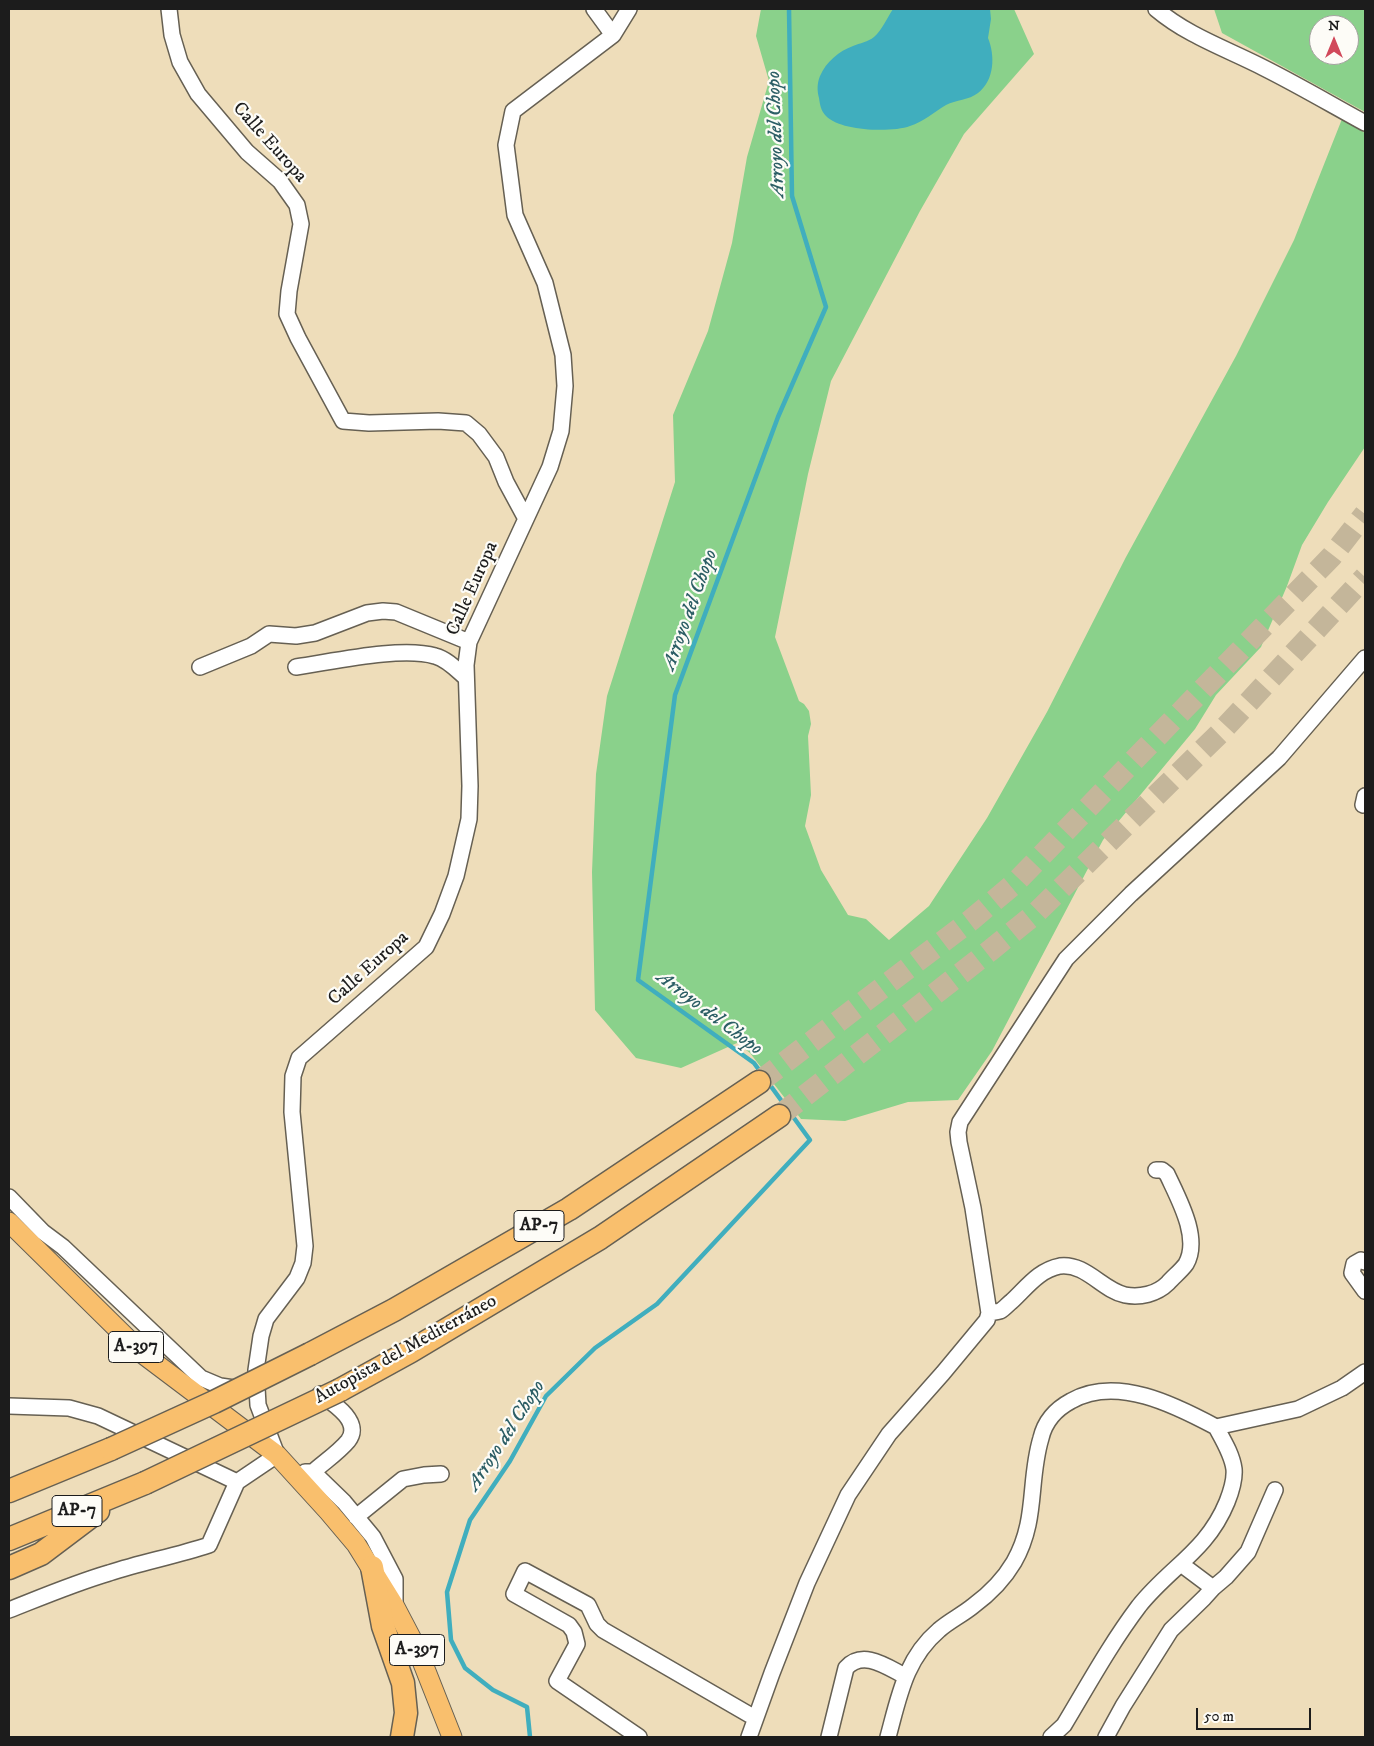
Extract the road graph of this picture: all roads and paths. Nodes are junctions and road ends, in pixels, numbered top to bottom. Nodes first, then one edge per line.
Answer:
1 (169, 9) edge
2 (594, 9) edge
3 (629, 9) edge
4 (1156, 9) edge
5 (612, 35) junction
6 (1365, 123) edge
7 (526, 519) junction
8 (469, 642) junction
9 (1365, 658) edge
10 (200, 667) dead end
11 (296, 667) dead end
12 (466, 678) junction
13 (759, 1082) tunnel mouth
14 (779, 1116) tunnel mouth
15 (1156, 1170) dead end
16 (9, 1197) edge
17 (9, 1222) edge
18 (1365, 1262) edge
19 (1365, 1291) edge
20 (989, 1313) junction
21 (1365, 1372) edge
22 (257, 1391) junction
23 (318, 1393) dead end
24 (9, 1406) edge
25 (1216, 1427) junction
26 (277, 1455) junction
27 (293, 1472) junction
28 (313, 1472) junction
29 (441, 1474) dead end
30 (237, 1482) junction
31 (135, 1487) junction
32 (1275, 1490) dead end
33 (9, 1492) edge
34 (356, 1517) junction
35 (9, 1539) edge
36 (1181, 1564) junction
37 (372, 1567) junction
38 (9, 1568) edge
39 (1213, 1588) junction
40 (396, 1607) junction
41 (9, 1610) edge
42 (905, 1676) junction
43 (755, 1718) junction
44 (1055, 1736) edge
45 (402, 1737) edge
46 (452, 1737) edge
47 (639, 1737) edge
48 (749, 1737) edge
49 (829, 1737) edge
50 (888, 1737) edge
51 (1106, 1737) edge

1 - 7 street, Calle Europa
2 - 5 street
3 - 5 street, Calle Europa
4 - 6 street
5 - 7 street, Calle Europa
7 - 8 street, Calle Europa
8 - 10 street
8 - 12 street, Calle Europa
9 - 20 street
11 - 12 street
12 - 22 street, Calle Europa
13 - 33 highway, AP-7, bridge
14 - 31 highway, Autopista del Mediterráneo / AP-7, bridge
15 - 20 street
16 - 22 street
17 - 26 main road, A-397
18 - 19 street
20 - 43 street
21 - 25 street
22 - 26 street
23 - 28 street
24 - 30 street
25 - 36 street
25 - 42 street
26 - 27 main road, A-397
26 - 30 street
27 - 28 street
27 - 37 main road, A-397
28 - 34 street
29 - 34 street
30 - 41 street
31 - 35 highway, Autopista del Mediterráneo / AP-7
31 - 38 highway
32 - 39 street
34 - 40 street
36 - 39 street
36 - 44 street
37 - 40 main road, A-397
37 - 45 highway
39 - 51 street
40 - 46 main road, A-397
42 - 49 street
42 - 50 street
43 - 47 street
43 - 48 street

